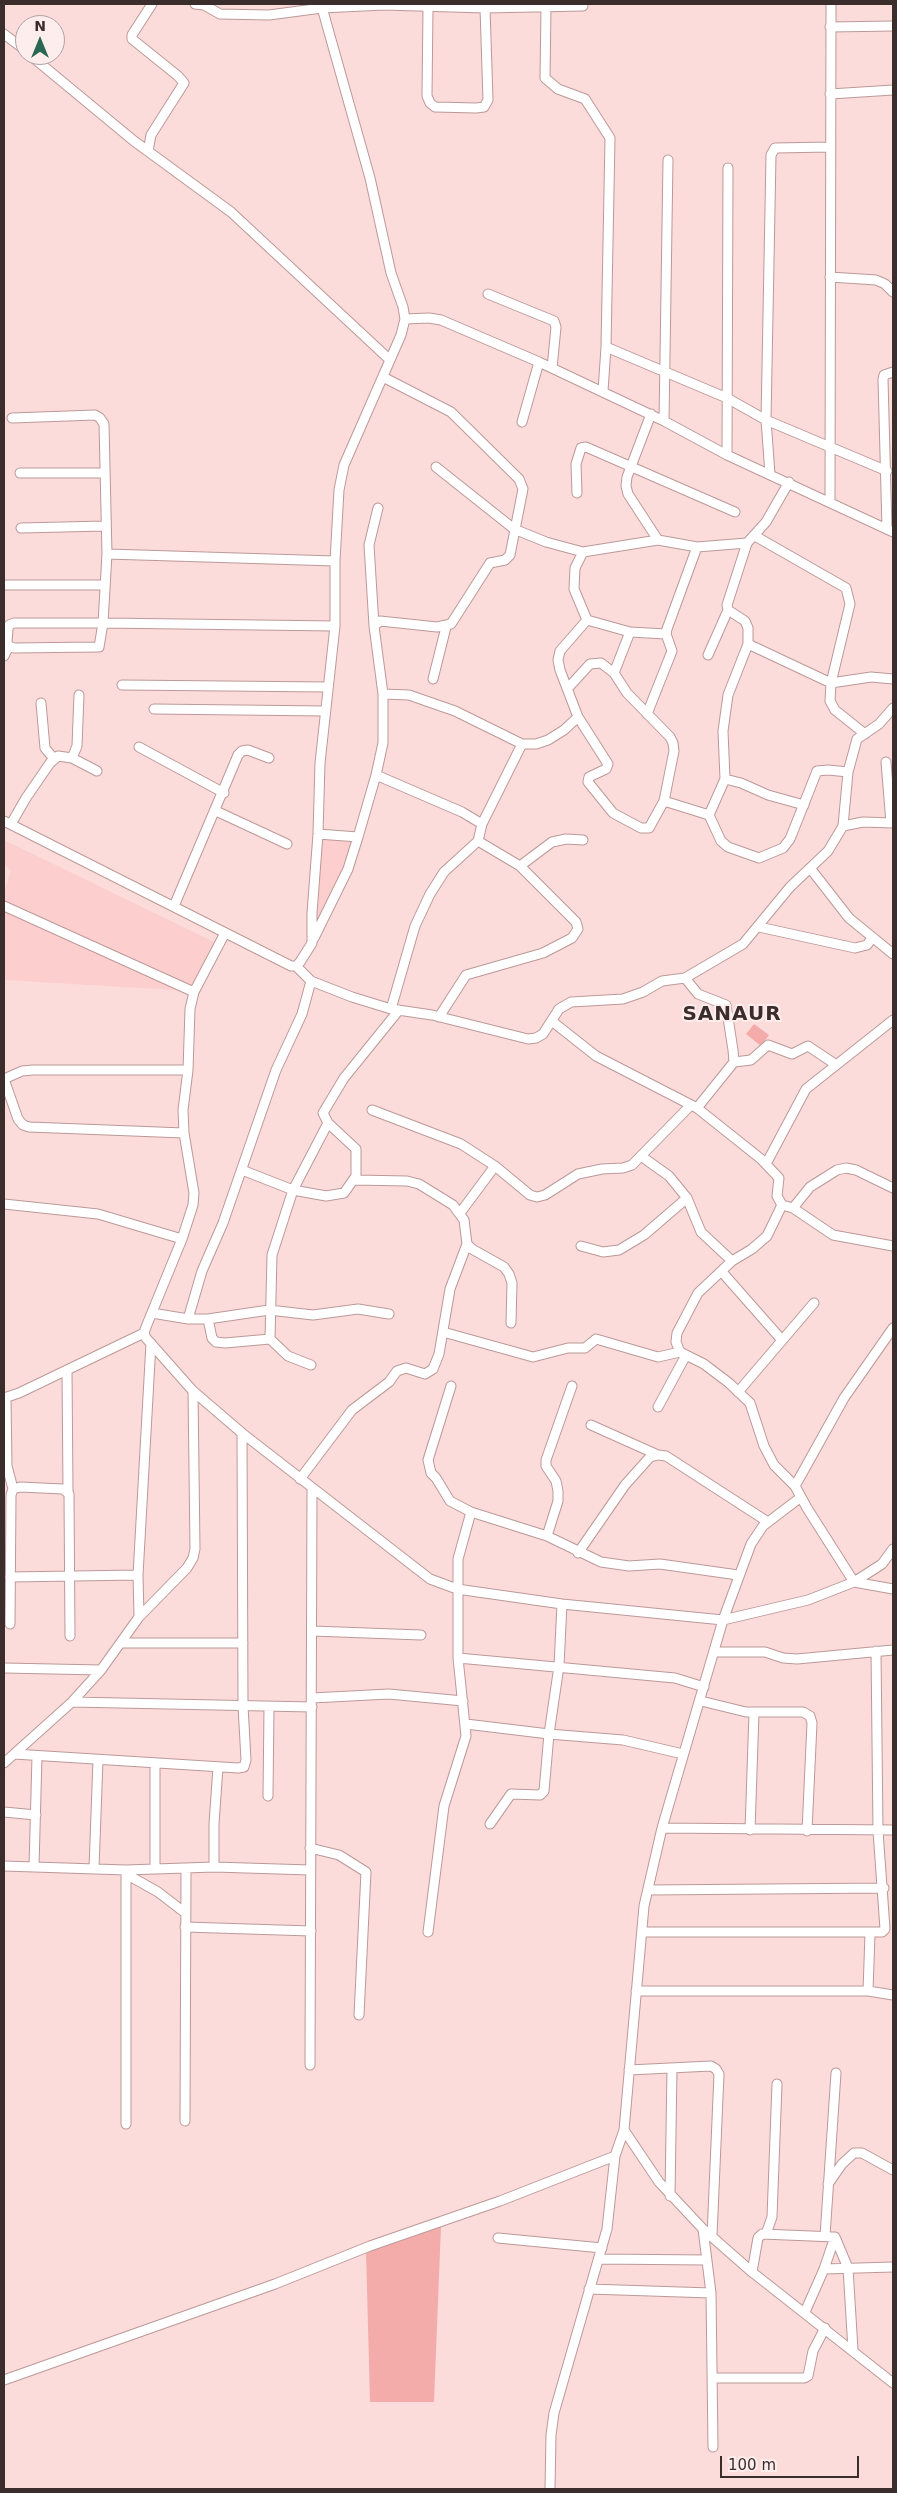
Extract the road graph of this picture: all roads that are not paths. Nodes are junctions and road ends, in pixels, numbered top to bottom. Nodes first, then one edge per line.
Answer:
1 (152, 4) edge
2 (195, 4) edge
3 (830, 4) edge
4 (321, 6) edge
5 (583, 6) dead end
6 (428, 7) junction
7 (546, 7) junction
8 (486, 8) junction
9 (893, 26) edge
10 (830, 27) junction
11 (4, 34) edge
12 (15, 42) edge
13 (42, 65) edge
14 (893, 90) edge
15 (830, 94) junction
16 (830, 147) junction
17 (148, 151) junction
18 (668, 160) dead end
19 (728, 168) dead end
20 (830, 277) junction
21 (893, 292) edge
22 (488, 294) dead end
23 (405, 319) junction
24 (606, 347) junction
25 (390, 360) junction
26 (539, 362) junction
27 (552, 368) junction
28 (664, 371) junction
29 (893, 372) edge
30 (383, 377) junction
31 (603, 391) junction
32 (727, 398) junction
33 (651, 414) junction
34 (12, 418) dead end
35 (766, 420) junction
36 (664, 421) junction
37 (522, 422) dead end
38 (830, 446) junction
39 (727, 454) junction
40 (436, 467) dead end
41 (632, 467) junction
42 (887, 471) junction
43 (104, 472) junction
44 (20, 473) dead end
45 (770, 474) junction
46 (789, 482) junction
47 (577, 493) dead end
48 (830, 502) junction
49 (378, 508) dead end
50 (735, 512) dead end
51 (105, 526) junction
52 (21, 528) dead end
53 (514, 528) junction
54 (890, 530) edge
55 (755, 536) junction
56 (658, 540) junction
57 (747, 542) junction
58 (697, 547) junction
59 (583, 552) junction
60 (107, 554) junction
61 (335, 561) junction
62 (4, 585) edge
63 (104, 585) junction
64 (728, 610) junction
65 (587, 620) junction
66 (103, 622) junction
67 (335, 626) junction
68 (374, 626) junction
69 (446, 626) junction
70 (630, 632) junction
71 (666, 634) junction
72 (748, 644) junction
73 (9, 646) junction
74 (708, 655) dead end
75 (4, 656) edge
76 (614, 673) junction
77 (433, 679) dead end
78 (893, 679) edge
79 (831, 683) junction
80 (122, 685) dead end
81 (328, 688) junction
82 (568, 688) junction
83 (383, 694) junction
84 (78, 695) dead end
85 (40, 702) dead end
86 (893, 708) edge
87 (154, 710) dead end
88 (325, 711) junction
89 (647, 714) junction
90 (578, 717) junction
91 (866, 734) junction
92 (522, 744) junction
93 (139, 747) dead end
94 (72, 758) junction
95 (269, 758) dead end
96 (54, 759) junction
97 (886, 762) dead end
98 (97, 771) dead end
99 (848, 772) junction
100 (376, 775) junction
101 (725, 779) junction
102 (224, 793) junction
103 (664, 801) junction
104 (804, 805) junction
105 (216, 811) junction
106 (709, 815) junction
107 (6, 822) edge
108 (892, 823) edge
109 (482, 824) junction
110 (843, 826) junction
111 (318, 834) junction
112 (358, 837) junction
113 (583, 840) dead end
114 (478, 841) junction
115 (287, 844) dead end
116 (520, 866) junction
117 (810, 868) junction
118 (4, 906) edge
119 (174, 906) junction
120 (759, 927) junction
121 (225, 933) junction
122 (314, 938) junction
123 (872, 938) junction
124 (893, 954) edge
125 (296, 966) junction
126 (686, 978) junction
127 (311, 980) junction
128 (194, 992) junction
129 (395, 1010) junction
130 (438, 1017) junction
131 (893, 1020) edge
132 (553, 1022) junction
133 (734, 1062) junction
134 (835, 1064) junction
135 (188, 1070) junction
136 (4, 1079) edge
137 (693, 1107) junction
138 (372, 1110) dead end
139 (328, 1123) junction
140 (184, 1132) junction
141 (641, 1156) junction
142 (766, 1164) junction
143 (495, 1166) junction
144 (242, 1170) junction
145 (355, 1180) junction
146 (893, 1188) edge
147 (293, 1190) junction
148 (687, 1198) junction
149 (4, 1204) edge
150 (782, 1204) junction
151 (793, 1208) junction
152 (460, 1212) junction
153 (182, 1239) junction
154 (467, 1244) junction
155 (581, 1246) dead end
156 (893, 1246) edge
157 (732, 1261) junction
158 (722, 1272) junction
159 (814, 1302) dead end
160 (269, 1310) junction
161 (152, 1313) junction
162 (389, 1314) dead end
163 (188, 1319) junction
164 (208, 1319) junction
165 (511, 1323) dead end
166 (893, 1328) edge
167 (443, 1332) junction
168 (144, 1333) junction
169 (270, 1339) junction
170 (781, 1339) junction
171 (150, 1343) junction
172 (683, 1353) junction
173 (311, 1366) dead end
174 (67, 1370) junction
175 (452, 1386) dead end
176 (572, 1386) dead end
177 (193, 1391) junction
178 (738, 1392) junction
179 (5, 1398) edge
180 (658, 1407) dead end
181 (591, 1425) dead end
182 (242, 1433) junction
183 (658, 1454) junction
184 (300, 1479) junction
185 (795, 1486) junction
186 (13, 1489) junction
187 (312, 1489) junction
188 (68, 1491) junction
189 (801, 1497) junction
190 (471, 1512) junction
191 (768, 1522) junction
192 (547, 1536) junction
193 (893, 1549) edge
194 (578, 1553) junction
195 (70, 1575) junction
196 (138, 1575) junction
197 (738, 1575) junction
198 (10, 1577) junction
199 (854, 1582) junction
200 (893, 1589) edge
201 (457, 1590) junction
202 (562, 1604) junction
203 (139, 1618) junction
204 (723, 1620) junction
205 (10, 1624) dead end
206 (312, 1631) junction
207 (421, 1635) dead end
208 (70, 1636) dead end
209 (121, 1643) junction
210 (243, 1643) junction
211 (893, 1650) edge
212 (876, 1651) junction
213 (714, 1652) junction
214 (458, 1658) junction
215 (559, 1666) junction
216 (4, 1668) edge
217 (101, 1670) junction
218 (704, 1688) junction
219 (463, 1701) junction
220 (700, 1701) junction
221 (72, 1702) junction
222 (312, 1703) junction
223 (244, 1706) junction
224 (269, 1707) junction
225 (754, 1713) junction
226 (466, 1724) junction
227 (549, 1734) junction
228 (683, 1754) junction
229 (37, 1756) junction
230 (8, 1758) edge
231 (98, 1760) junction
232 (156, 1762) junction
233 (218, 1767) junction
234 (268, 1796) dead end
235 (4, 1812) edge
236 (36, 1815) junction
237 (490, 1824) dead end
238 (662, 1828) junction
239 (750, 1830) junction
240 (807, 1830) junction
241 (893, 1830) edge
242 (878, 1831) junction
243 (310, 1848) junction
244 (4, 1866) edge
245 (34, 1867) junction
246 (214, 1867) junction
247 (94, 1868) junction
248 (186, 1868) junction
249 (156, 1869) junction
250 (310, 1870) junction
251 (126, 1872) junction
252 (884, 1888) junction
253 (648, 1890) junction
254 (184, 1912) junction
255 (185, 1927) junction
256 (311, 1931) junction
257 (428, 1932) dead end
258 (642, 1932) junction
259 (870, 1934) junction
260 (636, 1991) junction
261 (868, 1992) junction
262 (893, 1995) edge
263 (359, 2015) dead end
264 (310, 2065) dead end
265 (672, 2068) junction
266 (629, 2070) junction
267 (836, 2073) dead end
268 (777, 2084) dead end
269 (185, 2121) dead end
270 (126, 2124) dead end
271 (624, 2130) junction
272 (615, 2156) junction
273 (893, 2170) edge
274 (828, 2185) junction
275 (670, 2196) junction
276 (703, 2229) junction
277 (766, 2234) junction
278 (712, 2236) junction
279 (825, 2236) junction
280 (835, 2237) junction
281 (498, 2238) dead end
282 (602, 2248) junction
283 (599, 2259) junction
284 (707, 2260) junction
285 (893, 2267) edge
286 (848, 2268) junction
287 (824, 2269) junction
288 (752, 2272) junction
289 (589, 2290) junction
290 (711, 2293) junction
291 (805, 2312) junction
292 (825, 2328) junction
293 (853, 2350) junction
294 (712, 2378) junction
295 (4, 2380) edge
296 (893, 2383) edge
297 (713, 2447) dead end
298 (550, 2489) edge

1 - 17 street
2 - 4 street
3 - 10 street
4 - 6 street
4 - 23 street
5 - 7 street
6 - 8 street
6 - 8 street
7 - 8 street
7 - 24 street
9 - 10 street
10 - 15 street
11 - 12 street
13 - 17 street
14 - 15 street
15 - 16 street
16 - 20 street
16 - 35 street
17 - 25 street
18 - 28 street
19 - 32 street
20 - 21 street
20 - 38 street
22 - 27 street
23 - 25 street
23 - 26 street
24 - 28 street
24 - 31 street
25 - 30 street
26 - 27 street
26 - 37 street
27 - 31 street
28 - 32 street
28 - 36 street
29 - 42 street
30 - 53 street
30 - 61 street
31 - 33 street
32 - 35 street
32 - 39 street
33 - 36 street
33 - 41 street
34 - 43 street
35 - 38 street
35 - 45 street
36 - 39 street
38 - 42 street
38 - 48 street
39 - 45 street
40 - 53 street
41 - 47 street
41 - 50 street
41 - 56 street
42 - 54 street
43 - 44 street
43 - 51 street
45 - 46 street
46 - 48 street
46 - 55 street
48 - 54 street
49 - 68 street
51 - 52 street
51 - 60 street
53 - 59 street
53 - 69 street
55 - 57 street
55 - 79 street
56 - 58 street
56 - 59 street
57 - 58 street
57 - 64 street
58 - 71 street
59 - 65 street
60 - 61 street
60 - 63 street
61 - 67 street
62 - 63 street
63 - 66 street
64 - 72 street
64 - 74 street
65 - 70 street
65 - 82 street
66 - 67 street
66 - 73 street
66 - 73 street
67 - 81 street
68 - 69 street
68 - 83 street
69 - 77 street
70 - 71 street
70 - 76 street
71 - 89 street
72 - 79 street
72 - 101 street
73 - 75 street
76 - 82 street
76 - 89 street
78 - 79 street
79 - 91 street
80 - 81 street
81 - 88 street
82 - 90 street
83 - 92 street
83 - 100 street
84 - 94 street
85 - 96 street
86 - 91 street
87 - 88 street
88 - 111 street
89 - 103 street
90 - 92 street
90 - 103 street
91 - 99 street
92 - 109 street
93 - 102 street
94 - 96 street
94 - 98 street
95 - 102 street
96 - 107 street
97 - 108 street
99 - 104 street
99 - 110 street
100 - 109 street
100 - 112 street
101 - 104 street
101 - 106 street
102 - 105 street
103 - 106 street
104 - 106 street
105 - 115 street
105 - 119 street
107 - 119 street
108 - 110 street
109 - 114 street
110 - 117 street
111 - 112 street
111 - 122 street
112 - 122 street
113 - 116 street
114 - 116 street
114 - 129 street
116 - 130 street
117 - 120 street
117 - 123 street
118 - 128 street
119 - 121 street
120 - 123 street
120 - 126 street
121 - 125 street
121 - 128 street
122 - 125 street
123 - 124 street
125 - 127 street
126 - 132 street
126 - 133 street
127 - 129 street
127 - 144 street
128 - 135 street
129 - 130 street
129 - 139 street
130 - 132 street
131 - 134 street
132 - 137 street
133 - 134 street
133 - 137 street
134 - 142 street
135 - 136 street
135 - 140 street
136 - 140 street
137 - 141 street
137 - 142 street
138 - 143 street
139 - 145 street
139 - 147 street
140 - 153 street
141 - 143 street
141 - 148 street
142 - 150 street
143 - 152 street
144 - 147 street
144 - 163 street
145 - 147 street
145 - 152 street
146 - 151 street
147 - 160 street
148 - 155 street
148 - 157 street
149 - 153 street
150 - 151 street
150 - 157 street
151 - 156 street
152 - 154 street
153 - 161 street
154 - 165 street
154 - 167 street
157 - 158 street
158 - 170 street
158 - 172 street
159 - 170 street
160 - 162 street
160 - 164 street
160 - 169 street
161 - 163 street
161 - 168 street
163 - 164 street
164 - 169 street
166 - 185 street
167 - 172 street
167 - 184 street
168 - 171 street
168 - 174 street
169 - 173 street
170 - 178 street
171 - 177 street
171 - 196 street
172 - 178 street
172 - 180 street
174 - 179 street
174 - 188 street
175 - 190 street
176 - 192 street
177 - 182 street
177 - 203 street
178 - 185 street
179 - 186 street
181 - 183 street
182 - 184 street
182 - 210 street
183 - 191 street
183 - 194 street
184 - 187 street
185 - 189 street
186 - 188 street
186 - 198 street
187 - 201 street
187 - 206 street
188 - 195 street
189 - 191 street
189 - 199 street
190 - 192 street
190 - 201 street
191 - 197 street
192 - 194 street
193 - 199 street
194 - 197 street
195 - 196 street
195 - 198 street
195 - 208 street
196 - 203 street
197 - 204 street
198 - 205 street
199 - 200 street
199 - 204 street
201 - 202 street
201 - 214 street
202 - 204 street
202 - 215 street
203 - 209 street
204 - 213 street
206 - 207 street
206 - 222 street
209 - 210 street
209 - 217 street
210 - 223 street
211 - 212 street
212 - 213 street
212 - 242 street
213 - 218 street
214 - 215 street
214 - 219 street
215 - 218 street
215 - 227 street
216 - 217 street
217 - 221 street
218 - 220 street
219 - 222 street
219 - 226 street
220 - 225 street
220 - 228 street
221 - 223 street
221 - 230 street
222 - 224 street
222 - 243 street
223 - 224 street
223 - 233 street
224 - 234 street
225 - 239 street
225 - 240 street
226 - 227 street
226 - 257 street
227 - 228 street
227 - 237 street
228 - 238 street
229 - 230 street
229 - 231 street
229 - 236 street
231 - 232 street
231 - 247 street
232 - 233 street
232 - 249 street
233 - 246 street
235 - 236 street
236 - 245 street
238 - 239 street
238 - 253 street
239 - 240 street
240 - 242 street
241 - 242 street
242 - 252 street
243 - 250 street
243 - 263 street
244 - 245 street
245 - 247 street
246 - 248 street
246 - 250 street
247 - 251 street
248 - 249 street
248 - 254 street
249 - 251 street
250 - 256 street
251 - 254 street
251 - 270 street
252 - 253 street
252 - 259 street
253 - 258 street
254 - 255 street
255 - 256 street
255 - 269 street
256 - 264 street
258 - 259 street
258 - 260 street
259 - 261 street
260 - 261 street
260 - 266 street
261 - 262 street
265 - 266 street
265 - 275 street
265 - 278 street
266 - 271 street
267 - 274 street
268 - 277 street
271 - 272 street
271 - 275 street
272 - 282 street
272 - 295 street
273 - 274 street
274 - 279 street
275 - 276 street
276 - 278 street
276 - 284 street
277 - 279 street
277 - 288 street
278 - 288 street
279 - 280 street
280 - 286 street
280 - 287 street
281 - 282 street
282 - 283 street
283 - 284 street
283 - 289 street
284 - 290 street
285 - 286 street
286 - 287 street
286 - 293 street
287 - 291 street
288 - 291 street
289 - 290 street
289 - 298 street
290 - 294 street
291 - 292 street
292 - 293 street
292 - 294 street
293 - 296 street
294 - 297 street

